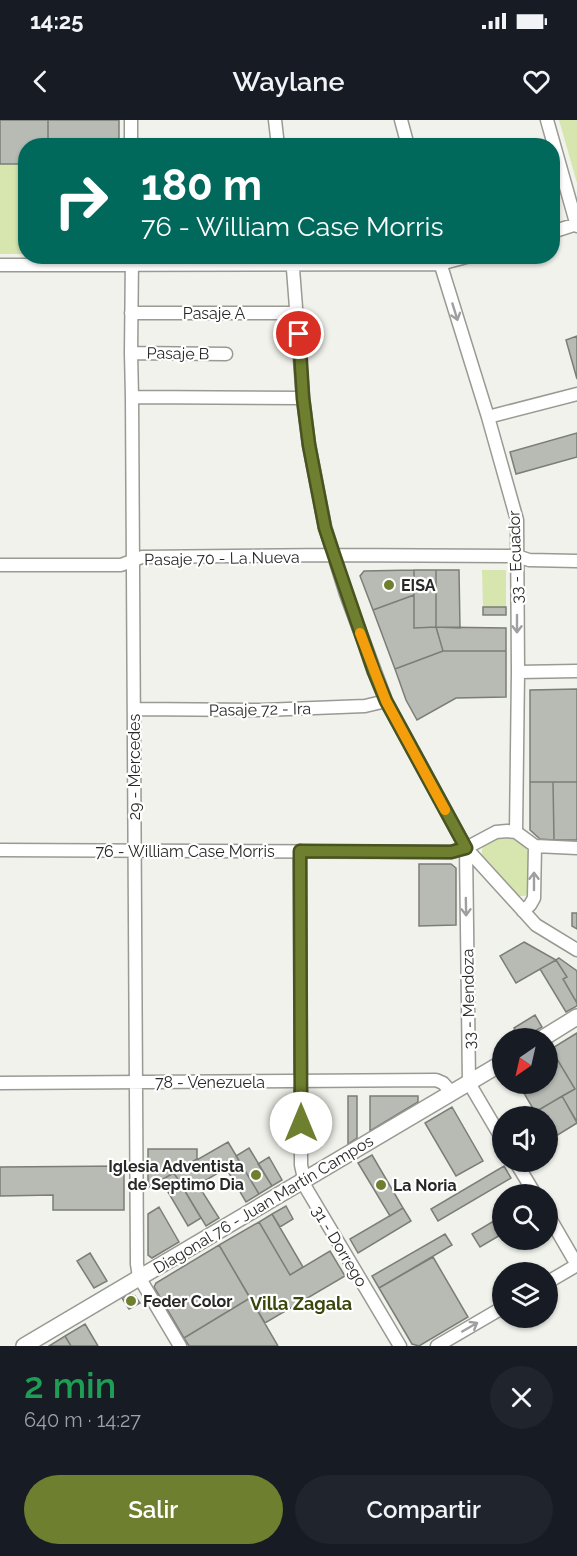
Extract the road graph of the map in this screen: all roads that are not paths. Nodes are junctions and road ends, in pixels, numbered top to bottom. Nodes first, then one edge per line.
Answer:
1 (131, 120) edge
2 (275, 120) edge
3 (401, 120) edge
4 (547, 120) edge
5 (131, 138) edge
6 (277, 138) edge
7 (406, 138) edge
8 (552, 138) edge
9 (560, 166) edge
10 (577, 225) edge
11 (560, 230) edge
12 (26, 264) edge
13 (132, 264) edge
14 (293, 264) edge
15 (441, 264) edge
16 (0, 265) edge
17 (297, 312) junction
18 (131, 313) junction
19 (131, 353) junction
20 (226, 354) dead end
21 (577, 394) edge
22 (132, 397) junction
23 (303, 398) junction
24 (488, 417) junction
25 (334, 555) junction
26 (517, 556) junction
27 (132, 561) junction
28 (577, 561) edge
29 (0, 565) edge
30 (577, 671) edge
31 (518, 672) junction
32 (386, 701) junction
33 (134, 709) junction
34 (516, 832) junction
35 (535, 846) junction
36 (466, 848) junction
37 (577, 848) edge
38 (0, 850) edge
39 (134, 851) junction
40 (300, 851) junction
41 (523, 911) junction
42 (577, 950) edge
43 (577, 1017) edge
44 (558, 1029) edge
45 (492, 1069) edge
46 (302, 1081) junction
47 (135, 1082) junction
48 (0, 1083) edge
49 (469, 1083) junction
50 (452, 1093) junction
51 (492, 1122) edge
52 (304, 1180) junction
53 (558, 1232) edge
54 (577, 1265) edge
55 (558, 1276) edge
56 (139, 1277) junction
57 (492, 1314) edge
58 (24, 1346) edge
59 (180, 1346) edge
60 (400, 1346) edge
61 (437, 1346) edge

1 - 5 street
2 - 6 street
3 - 7 street
4 - 8 street
9 - 10 street
10 - 11 street
12 - 16 street
13 - 18 street, 29 - Mercedes
14 - 17 street
15 -> 24 street, 33 - Ecuador
17 - 18 street, Pasaje A
17 - 23 street
18 - 19 street, 29 - Mercedes
19 - 20 street, Pasaje B
19 - 22 street, 29 - Mercedes
21 - 24 street
22 - 23 street
22 - 27 street, 29 - Mercedes
23 - 25 street
24 - 26 street, 33 - Ecuador
25 - 26 street, Pasaje 70 - La Nueva
25 - 27 street, Pasaje 70 - La Nueva
25 - 32 street
26 - 28 street, Pasaje 70 - La Nueva
26 -> 31 street, 33 - Ecuador
27 - 29 street, Pasaje 70 - La Nueva
27 - 33 street, 29 - Mercedes
30 - 31 street
31 - 34 street, 33 - Ecuador
32 - 33 street, Pasaje 72 - Ira
32 - 36 street
33 - 39 street, 29 - Mercedes
34 - 35 street
34 - 36 street, 76 - William Case Morris
35 - 37 street
41 -> 35 street
36 - 40 street, 76 - William Case Morris
36 - 41 street
36 -> 49 street, 33 - Mendoza
38 - 39 street, 76 - William Case Morris
39 - 40 street, 76 - William Case Morris
39 - 47 street, 29 - Mercedes
40 - 46 street, 31 - Dorrego
41 - 42 street
43 - 44 main road
45 - 49 main road, Diagonal 76 - Juan Martín Campos
46 - 47 street, 78 - Venezuela
46 - 50 street, 78 - Venezuela
46 - 52 street, 31 - Dorrego
47 - 48 street, 78 - Venezuela
47 - 56 street, 29 - Mercedes
49 - 50 main road, Diagonal 76 - Juan Martín Campos
49 - 51 street, 33 - Mendoza
50 - 52 main road, Diagonal 76 - Juan Martín Campos
52 - 56 main road, Diagonal 76 - Juan Martín Campos
52 - 60 street, 31 - Dorrego
53 - 54 street
54 - 55 street
56 - 58 main road, Diagonal 76 - Juan Martín Campos
56 - 59 street
61 -> 57 street

